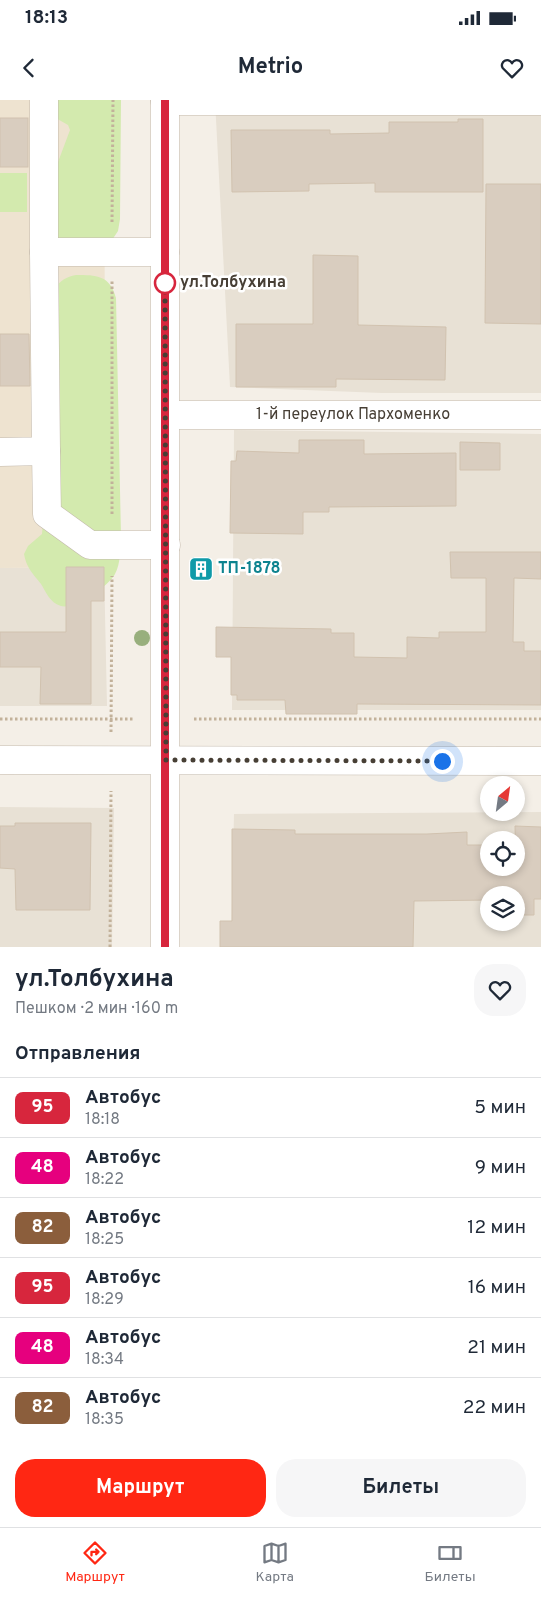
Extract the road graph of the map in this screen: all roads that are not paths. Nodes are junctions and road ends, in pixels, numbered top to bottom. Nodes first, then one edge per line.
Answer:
1 (44, 100) edge
2 (541, 100) edge
3 (165, 101) edge
4 (44, 252) junction
5 (165, 252) junction
6 (166, 415) junction
7 (541, 415) edge
8 (46, 451) junction
9 (0, 452) edge
10 (166, 545) junction
11 (0, 760) edge
12 (166, 760) junction
13 (541, 762) edge
14 (165, 947) edge

1 - 4 street
2 - 3 street
3 - 5 street
4 - 5 street
4 - 8 street
5 - 6 street
6 - 7 street, 1-й переулок Пархоменко
6 - 10 street
8 - 9 street
8 - 10 street
10 - 12 street
11 - 12 street
12 - 13 street
12 - 14 street

